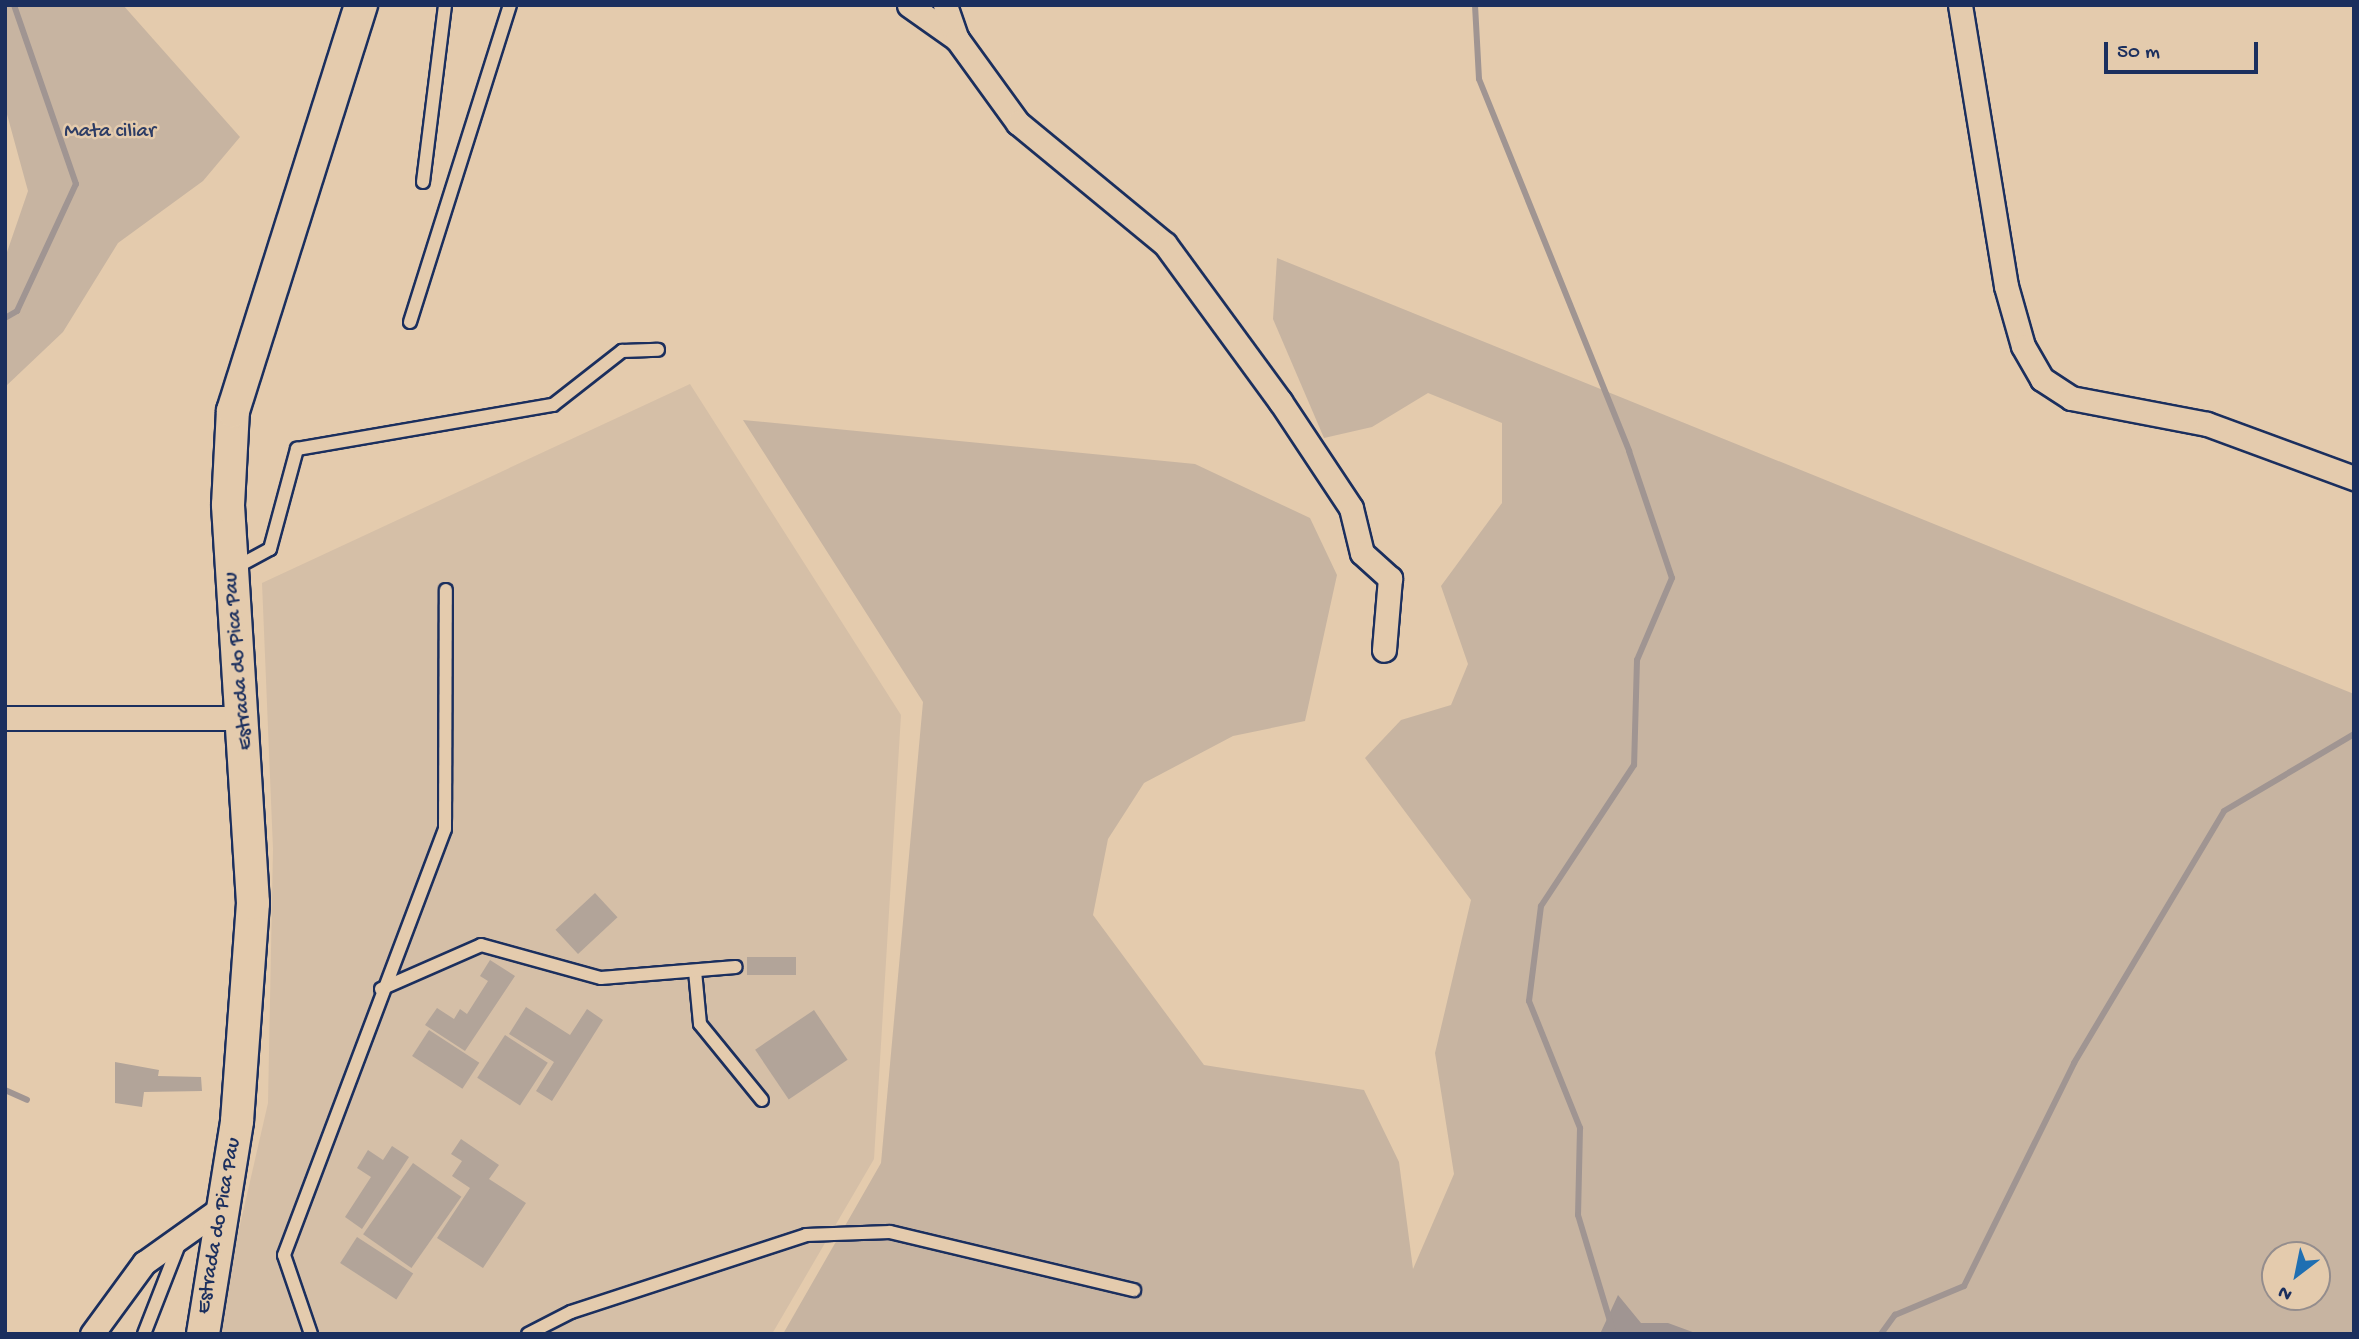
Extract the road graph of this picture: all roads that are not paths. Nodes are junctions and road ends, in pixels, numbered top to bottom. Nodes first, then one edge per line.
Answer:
1 (360, 5) edge
2 (444, 5) edge
3 (510, 5) edge
4 (909, 5) edge
5 (945, 5) edge
6 (1960, 5) edge
7 (957, 39) junction
8 (423, 182) dead end
9 (410, 322) dead end
10 (658, 350) dead end
11 (2354, 478) edge
12 (232, 569) junction
13 (446, 590) dead end
14 (1384, 650) dead end
15 (5, 718) edge
16 (245, 718) junction
17 (736, 967) dead end
18 (695, 971) junction
19 (381, 989) junction
20 (762, 1100) dead end
21 (220, 1209) junction
22 (183, 1232) junction
23 (1134, 1290) dead end
24 (92, 1334) edge
25 (144, 1334) edge
26 (203, 1334) edge
27 (312, 1334) edge
28 (528, 1334) edge

1 - 12 main road, Estrada do Pica Pau
2 - 8 lane
3 - 9 lane
4 - 7 street
5 - 7 street
6 - 11 street
7 - 14 street
10 - 12 lane
12 - 16 main road, Estrada do Pica Pau
13 - 19 lane
15 - 16 street
16 - 21 main road, Estrada do Pica Pau
17 - 18 lane
18 - 19 lane
18 - 20 lane
19 - 27 lane
21 - 22 street
21 - 26 main road, Estrada do Pica Pau
22 - 24 street
22 - 25 lane
23 - 28 lane

